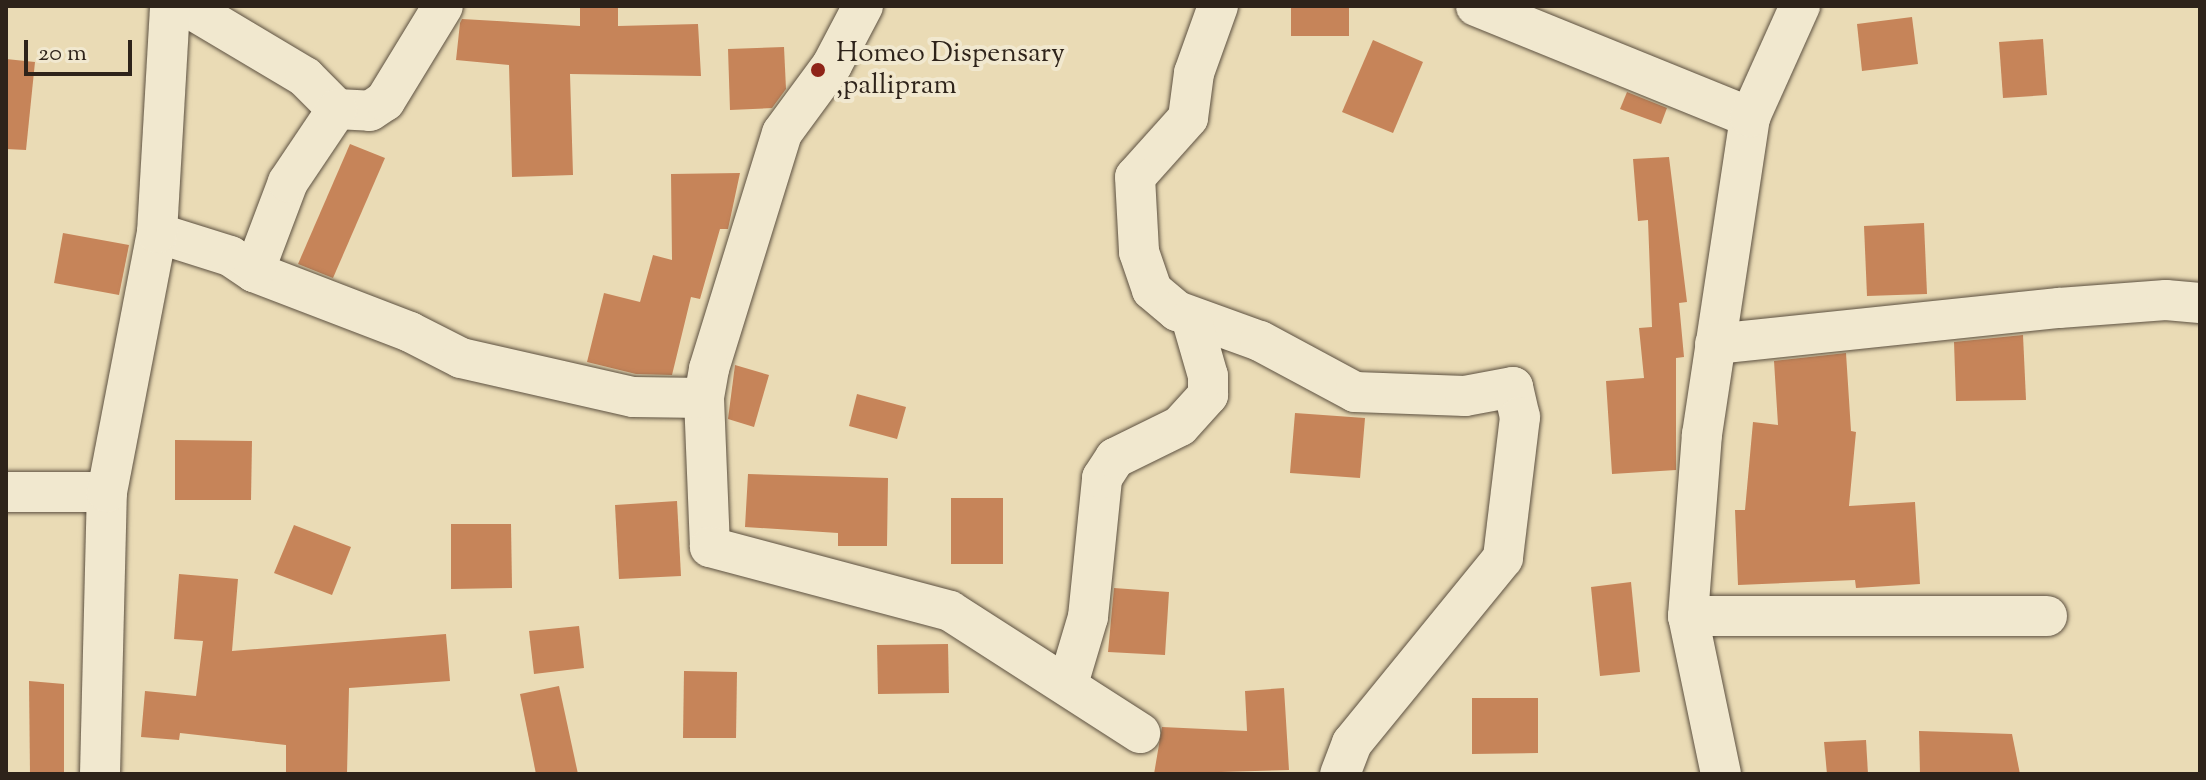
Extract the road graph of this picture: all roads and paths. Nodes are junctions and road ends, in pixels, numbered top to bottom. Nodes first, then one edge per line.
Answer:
1 (170, 6) edge
2 (186, 6) edge
3 (443, 6) edge
4 (863, 6) edge
5 (1218, 6) edge
6 (1476, 6) edge
7 (1800, 6) edge
8 (337, 109) junction
9 (1750, 117) junction
10 (157, 233) junction
11 (254, 272) junction
12 (2200, 303) edge
13 (1191, 317) junction
14 (1715, 344) junction
15 (704, 398) junction
16 (6, 492) edge
17 (107, 492) junction
18 (1688, 616) junction
19 (2047, 616) dead end
20 (1068, 684) junction
21 (1140, 733) dead end
22 (100, 774) edge
23 (1340, 774) edge
24 (1721, 774) edge

1 - 10 street
2 - 8 street
3 - 8 street
4 - 15 street
5 - 13 street
6 - 9 street
7 - 9 street
8 - 11 street
9 - 14 street
10 - 11 street
10 - 17 street
11 - 15 street
12 - 14 street
13 - 20 street
13 - 23 street
14 - 18 street
15 - 20 street
16 - 17 street
17 - 22 street
18 - 19 street
18 - 24 street
20 - 21 street

